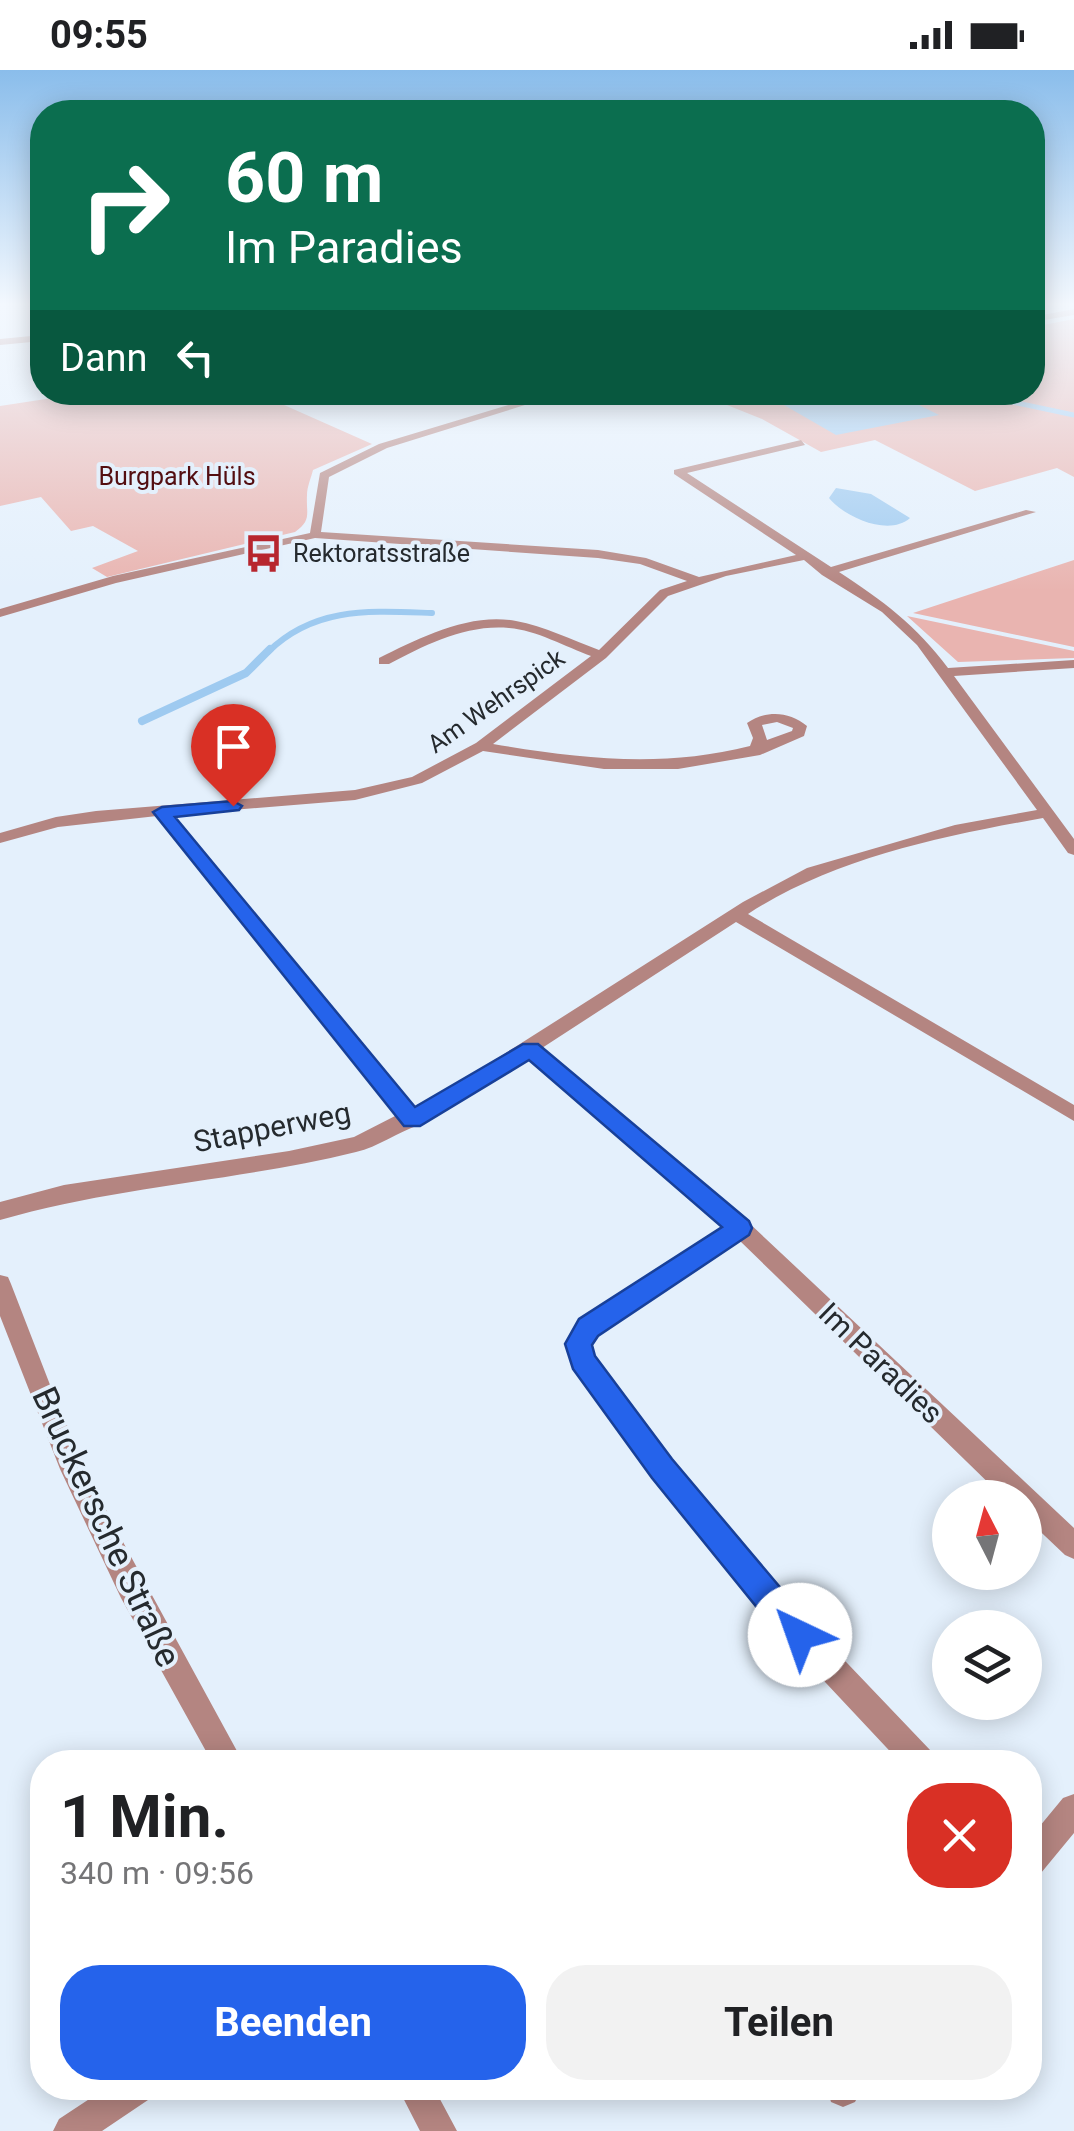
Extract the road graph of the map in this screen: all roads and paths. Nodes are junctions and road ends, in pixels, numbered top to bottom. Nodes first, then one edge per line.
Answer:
1 (519, 405) edge
2 (801, 443) dead end
3 (1030, 512) dead end
4 (315, 535) junction
5 (802, 557) junction
6 (826, 572) junction
7 (696, 580) junction
8 (0, 593) edge
9 (6, 612) edge
10 (601, 655) junction
11 (384, 661) dead end
12 (1074, 664) edge
13 (944, 672) junction
14 (480, 746) junction
15 (755, 752) dead end
16 (162, 812) junction
17 (1044, 813) junction
18 (0, 838) edge
19 (1074, 850) edge
20 (736, 915) junction
21 (530, 1049) junction
22 (1074, 1114) edge
23 (412, 1120) junction
24 (0, 1211) edge
25 (740, 1228) junction
26 (0, 1284) edge
27 (1005, 1480) edge
28 (1042, 1515) edge
29 (1074, 1546) edge
30 (221, 1750) edge
31 (909, 1750) edge
32 (1074, 1809) edge
33 (1042, 1848) edge
34 (118, 2100) edge
35 (422, 2100) edge
36 (71, 2131) edge
37 (439, 2131) edge

1 - 4 street
2 - 5 street
3 - 6 street
4 - 7 street
4 - 9 street
5 - 6 street
5 - 7 street, Am Wehrspick
6 - 13 street
7 - 10 street, Am Wehrspick
8 - 9 street
10 - 11 street, Am Wehrspick
10 - 14 street, Am Wehrspick
12 - 13 street
13 - 17 street
14 - 15 street
14 - 16 street, Am Wehrspick
16 - 18 street, Am Wehrspick
16 - 23 street
17 - 19 street
17 - 20 street, Stapperweg
20 - 21 street, Stapperweg
20 - 22 street
21 - 23 street, Stapperweg
21 - 25 street, Im Paradies
23 - 24 street, Stapperweg
25 - 27 street, Im Paradies
25 - 31 street
26 - 30 street, Bruckersche Straße
28 - 29 street, Im Paradies
32 - 33 street
34 - 36 street
35 - 37 street

